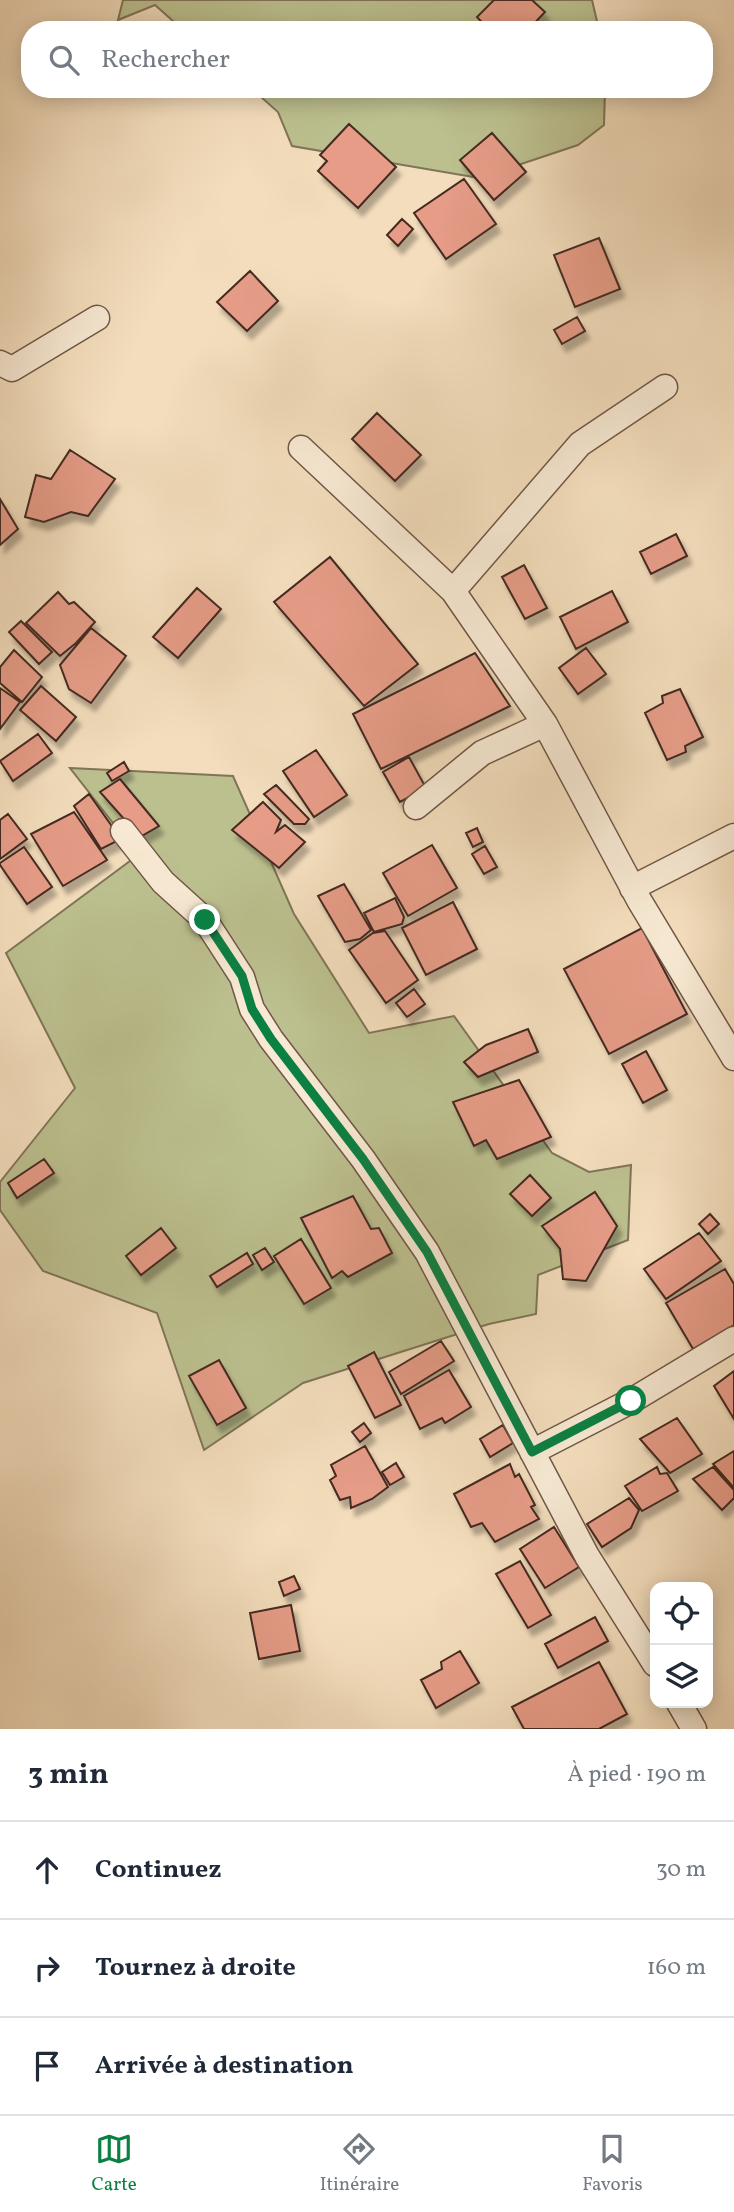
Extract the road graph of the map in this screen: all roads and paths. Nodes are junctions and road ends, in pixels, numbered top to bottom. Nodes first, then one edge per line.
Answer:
1 (97, 318) dead end
2 (0, 363) edge
3 (665, 387) dead end
4 (301, 448) dead end
5 (453, 591) junction
6 (545, 724) junction
7 (416, 807) dead end
8 (123, 831) dead end
9 (734, 836) edge
10 (632, 888) junction
11 (734, 1058) edge
12 (734, 1339) edge
13 (532, 1452) junction
14 (650, 1656) edge
15 (683, 1708) edge
16 (694, 1729) edge

1 - 2 street
3 - 5 street
4 - 5 street
5 - 6 street
6 - 7 street
6 - 10 street
8 - 13 street
9 - 10 street
10 - 11 street
12 - 13 street
13 - 14 street
15 - 16 street

